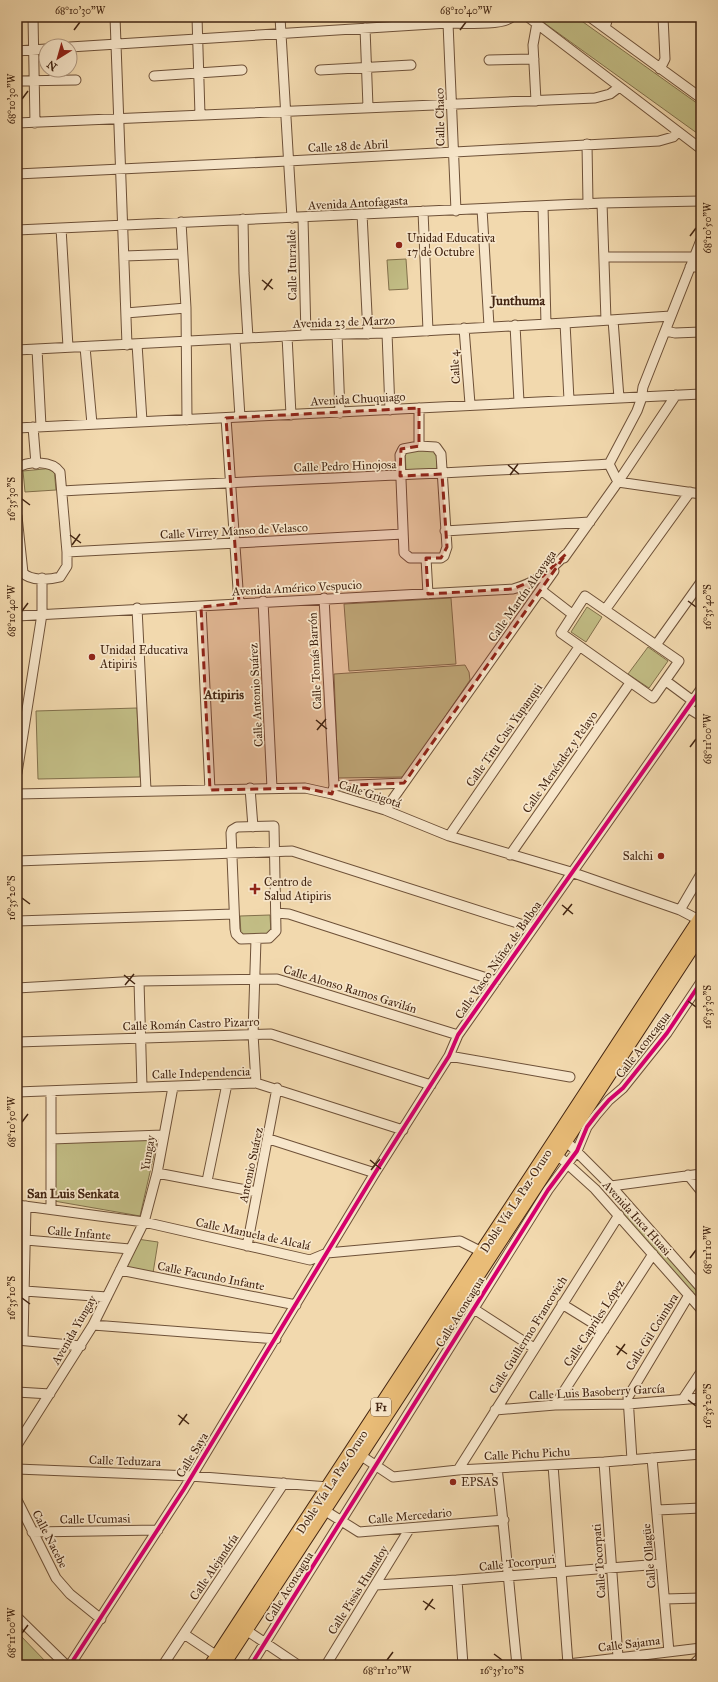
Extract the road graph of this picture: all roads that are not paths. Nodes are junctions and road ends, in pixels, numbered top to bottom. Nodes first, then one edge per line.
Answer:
1 (32, 17) edge
2 (115, 17) edge
3 (197, 17) edge
4 (280, 17) edge
5 (512, 17) edge
6 (528, 17) edge
7 (590, 17) edge
8 (608, 17) edge
9 (663, 17) edge
10 (448, 23) junction
11 (537, 24) junction
12 (364, 28) junction
13 (605, 28) junction
14 (281, 33) junction
15 (198, 38) junction
16 (116, 43) junction
17 (78, 46) edge
18 (34, 50) junction
19 (38, 50) edge
20 (17, 51) edge
21 (534, 59) junction
22 (489, 60) dead end
23 (411, 65) dead end
24 (366, 67) junction
25 (660, 69) junction
26 (242, 70) dead end
27 (320, 70) dead end
28 (200, 73) junction
29 (154, 76) dead end
30 (34, 80) junction
31 (76, 80) dead end
32 (17, 81) edge
33 (618, 88) junction
34 (701, 98) edge
35 (536, 101) junction
36 (452, 105) junction
37 (368, 107) junction
38 (285, 112) junction
39 (200, 115) junction
40 (119, 118) junction
41 (17, 123) edge
42 (36, 123) junction
43 (678, 132) junction
44 (587, 144) junction
45 (701, 149) edge
46 (452, 153) junction
47 (288, 161) junction
48 (121, 169) junction
49 (17, 174) edge
50 (701, 201) edge
51 (602, 203) junction
52 (588, 204) junction
53 (543, 206) junction
54 (482, 209) junction
55 (423, 211) junction
56 (456, 211) junction
57 (362, 214) junction
58 (292, 218) junction
59 (303, 218) junction
60 (243, 219) junction
61 (181, 222) junction
62 (122, 226) junction
63 (61, 228) junction
64 (17, 230) edge
65 (701, 240) edge
66 (182, 254) junction
67 (124, 256) junction
68 (605, 257) junction
69 (694, 257) junction
70 (690, 267) junction
71 (701, 267) edge
72 (186, 308) junction
73 (126, 313) junction
74 (671, 316) junction
75 (610, 320) junction
76 (546, 324) junction
77 (565, 324) junction
78 (515, 325) junction
79 (489, 326) junction
80 (464, 328) junction
81 (428, 330) junction
82 (666, 331) junction
83 (701, 332) edge
84 (387, 333) junction
85 (337, 334) junction
86 (368, 334) junction
87 (306, 335) junction
88 (287, 336) junction
89 (248, 338) junction
90 (235, 340) junction
91 (186, 341) junction
92 (137, 344) junction
93 (127, 345) junction
94 (68, 347) junction
95 (85, 347) junction
96 (37, 349) junction
97 (17, 350) edge
98 (701, 394) edge
99 (676, 395) junction
100 (642, 397) junction
101 (620, 398) junction
102 (569, 400) junction
103 (519, 402) junction
104 (470, 404) junction
105 (419, 408) junction
106 (390, 410) junction
107 (340, 413) junction
108 (291, 415) junction
109 (240, 417) junction
110 (226, 418) junction
111 (187, 420) junction
112 (142, 421) junction
113 (92, 424) junction
114 (37, 427) junction
115 (17, 428) edge
116 (419, 446) junction
117 (36, 464) junction
118 (609, 464) junction
119 (17, 468) edge
120 (442, 474) junction
121 (400, 476) junction
122 (230, 482) junction
123 (618, 482) junction
124 (62, 491) junction
125 (690, 492) junction
126 (701, 494) edge
127 (17, 516) edge
128 (590, 522) junction
129 (445, 531) junction
130 (403, 534) junction
131 (234, 542) junction
132 (18, 552) edge
133 (67, 552) junction
134 (566, 554) junction
135 (426, 558) junction
136 (42, 578) junction
137 (701, 582) edge
138 (541, 590) junction
139 (428, 594) junction
140 (324, 598) junction
141 (263, 601) junction
142 (238, 603) junction
143 (201, 607) junction
144 (137, 608) junction
145 (605, 610) junction
146 (42, 614) junction
147 (572, 614) junction
148 (17, 616) edge
149 (656, 646) junction
150 (579, 647) junction
151 (666, 681) junction
152 (630, 682) junction
153 (701, 690) edge
154 (691, 705) junction
155 (701, 716) edge
156 (17, 773) edge
157 (404, 783) junction
158 (250, 788) junction
159 (272, 788) junction
160 (146, 790) junction
161 (210, 790) junction
162 (333, 790) junction
163 (17, 794) edge
164 (385, 810) junction
165 (252, 827) junction
166 (449, 836) junction
167 (275, 852) junction
168 (231, 854) junction
169 (510, 855) junction
170 (17, 861) edge
171 (571, 872) junction
172 (701, 874) edge
173 (680, 910) junction
174 (276, 913) junction
175 (234, 914) junction
176 (700, 918) edge
177 (17, 921) edge
178 (533, 928) junction
179 (701, 934) edge
180 (256, 939) junction
181 (254, 978) junction
182 (139, 981) junction
183 (496, 981) junction
184 (701, 982) edge
185 (17, 988) edge
186 (253, 1034) junction
187 (458, 1035) junction
188 (140, 1038) junction
189 (17, 1042) edge
190 (449, 1056) junction
191 (570, 1077) dead end
192 (256, 1082) junction
193 (227, 1084) junction
194 (431, 1085) junction
195 (142, 1087) junction
196 (173, 1087) junction
197 (278, 1088) junction
198 (51, 1091) junction
199 (17, 1092) edge
200 (403, 1130) junction
201 (163, 1135) junction
202 (51, 1139) junction
203 (269, 1139) junction
204 (566, 1141) junction
205 (577, 1151) junction
206 (554, 1152) junction
207 (568, 1163) junction
208 (157, 1173) junction
209 (375, 1173) junction
210 (701, 1174) edge
211 (688, 1175) junction
212 (207, 1182) junction
213 (611, 1186) junction
214 (701, 1191) edge
215 (257, 1192) junction
216 (622, 1199) junction
217 (21, 1205) edge
218 (51, 1209) junction
219 (616, 1211) junction
220 (144, 1222) junction
221 (26, 1240) junction
222 (247, 1246) junction
223 (130, 1249) junction
224 (482, 1252) junction
225 (327, 1253) junction
226 (653, 1254) junction
227 (120, 1270) junction
228 (701, 1288) edge
229 (25, 1291) junction
230 (689, 1295) junction
231 (107, 1297) junction
232 (562, 1304) junction
233 (296, 1305) junction
234 (474, 1309) junction
235 (701, 1309) edge
236 (93, 1325) junction
237 (604, 1330) junction
238 (276, 1339) junction
239 (20, 1340) edge
240 (81, 1346) junction
241 (534, 1348) junction
242 (701, 1372) edge
243 (17, 1392) edge
244 (50, 1394) junction
245 (701, 1398) edge
246 (684, 1399) junction
247 (628, 1404) junction
248 (555, 1405) junction
249 (495, 1410) junction
250 (17, 1445) edge
251 (701, 1454) edge
252 (360, 1455) junction
253 (652, 1458) junction
254 (632, 1460) junction
255 (604, 1462) junction
256 (377, 1466) junction
257 (553, 1466) junction
258 (17, 1468) edge
259 (497, 1468) junction
260 (458, 1470) junction
261 (191, 1476) junction
262 (284, 1483) junction
263 (328, 1487) junction
264 (17, 1500) edge
265 (701, 1508) edge
266 (324, 1510) junction
267 (657, 1510) junction
268 (504, 1520) junction
269 (342, 1522) junction
270 (410, 1528) junction
271 (158, 1530) junction
272 (32, 1532) junction
273 (661, 1564) junction
274 (611, 1567) junction
275 (561, 1570) junction
276 (507, 1576) junction
277 (456, 1580) junction
278 (376, 1585) junction
279 (701, 1598) edge
280 (665, 1599) junction
281 (17, 1618) edge
282 (101, 1618) junction
283 (246, 1630) junction
284 (184, 1634) junction
285 (265, 1643) junction
286 (701, 1648) edge
287 (670, 1652) junction
288 (701, 1657) edge
289 (616, 1661) edge
290 (217, 1662) edge
291 (564, 1664) edge
292 (66, 1665) edge
293 (70, 1665) edge
294 (163, 1665) edge
295 (251, 1665) edge
296 (298, 1665) edge
297 (326, 1665) edge
298 (460, 1665) edge
299 (463, 1665) edge
300 (517, 1665) edge
301 (693, 1665) edge

1 - 18 street
2 - 16 street
3 - 15 street
4 - 14 street
5 - 10 street
6 - 11 street
7 - 13 street
8 - 13 street
9 - 25 street
10 - 12 street
10 - 36 street, Calle Chaco
11 - 21 street
11 - 33 street
12 - 14 street
12 - 24 street
13 - 25 street
14 - 15 street
14 - 38 street
15 - 16 street
15 - 28 street
16 - 17 street
16 - 40 street
18 - 19 street
18 - 20 street
18 - 30 street
21 - 22 street
21 - 35 street
23 - 24 street
24 - 27 street
24 - 37 street
25 - 34 street
26 - 28 street
28 - 29 street
28 - 39 street
30 - 31 street
30 - 32 street
30 - 42 street
33 - 35 street
33 - 43 street
35 - 36 street
36 - 37 street
36 - 46 street, Calle Chaco
37 - 38 street
38 - 39 street
38 - 47 street
39 - 40 street
40 - 42 street
40 - 48 street
41 - 42 street
43 - 44 street, Calle 28 de Abril
43 - 45 street
44 - 46 street, Calle 28 de Abril
44 - 52 street
46 - 47 street, Calle 28 de Abril
46 - 56 street, Calle Chaco
47 - 48 street, Calle 28 de Abril
47 - 58 street
48 - 49 street, Calle 28 de Abril
48 - 62 street
50 - 51 street, Avenida Antofagasta
51 - 52 street, Avenida Antofagasta
51 - 68 street
52 - 53 street, Avenida Antofagasta
53 - 54 street, Avenida Antofagasta
53 - 76 street
54 - 56 street, Avenida Antofagasta
54 - 79 street
55 - 56 street, Avenida Antofagasta
55 - 57 street, Avenida Antofagasta
55 - 81 street
57 - 59 street, Avenida Antofagasta
57 - 86 street
58 - 59 street, Avenida Antofagasta
58 - 60 street, Avenida Antofagasta
59 - 87 street, Calle Iturralde
60 - 61 street, Avenida Antofagasta
60 - 89 street
61 - 62 street, Avenida Antofagasta
61 - 66 street
62 - 63 street, Avenida Antofagasta
62 - 67 street
63 - 64 street, Avenida Antofagasta
63 - 94 street
65 - 69 street
66 - 67 street
66 - 72 street
67 - 73 street
68 - 69 street
68 - 75 street
69 - 70 street
70 - 71 street
70 - 74 street
72 - 73 street
72 - 91 street
73 - 93 street
74 - 75 street, Avenida 23 de Marzo
74 - 82 street
75 - 77 street, Avenida 23 de Marzo
75 - 101 street
76 - 77 street, Avenida 23 de Marzo
76 - 78 street, Avenida 23 de Marzo
77 - 102 street
78 - 79 street, Avenida 23 de Marzo
78 - 103 street
79 - 80 street, Avenida 23 de Marzo
80 - 81 street, Avenida 23 de Marzo
80 - 104 street, Calle 4
81 - 84 street, Avenida 23 de Marzo
82 - 83 street
82 - 100 street
84 - 86 street, Avenida 23 de Marzo
84 - 106 street
85 - 86 street, Avenida 23 de Marzo
85 - 87 street, Avenida 23 de Marzo
85 - 107 street
87 - 88 street, Avenida 23 de Marzo
88 - 89 street, Avenida 23 de Marzo
88 - 108 street
89 - 90 street, Avenida 23 de Marzo
90 - 91 street, Avenida 23 de Marzo
90 - 109 street
91 - 92 street, Avenida 23 de Marzo
91 - 111 street
92 - 93 street, Avenida 23 de Marzo
92 - 112 street
93 - 95 street, Avenida 23 de Marzo
94 - 95 street, Avenida 23 de Marzo
94 - 96 street, Avenida 23 de Marzo
95 - 113 street
96 - 97 street, Avenida 23 de Marzo
96 - 114 street
98 - 99 street, Avenida Chuquiago
99 - 100 street, Avenida Chuquiago
99 - 123 street, Calle Martín Alcayaga
100 - 101 street, Avenida Chuquiago
100 - 118 street
101 - 102 street, Avenida Chuquiago
102 - 103 street, Avenida Chuquiago
103 - 104 street, Avenida Chuquiago
104 - 105 street, Avenida Chuquiago
105 - 106 street, Avenida Chuquiago
105 - 116 street
106 - 107 street, Avenida Chuquiago
107 - 108 street, Avenida Chuquiago
108 - 109 street, Avenida Chuquiago
109 - 110 street, Avenida Chuquiago
110 - 111 street, Avenida Chuquiago
110 - 122 street
111 - 112 street, Avenida Chuquiago
112 - 113 street, Avenida Chuquiago
113 - 114 street, Avenida Chuquiago
114 - 115 street, Avenida Chuquiago
114 - 117 street
116 - 120 street
116 - 121 street
117 - 119 street
117 - 124 street
118 - 120 street, Calle Pedro Hinojosa
118 - 123 street
120 - 121 street, Calle Pedro Hinojosa
120 - 129 street
121 - 122 street, Calle Pedro Hinojosa
121 - 130 street
122 - 124 street, Calle Pedro Hinojosa
122 - 131 street
123 - 125 street
123 - 128 street, Calle Martín Alcayaga
124 - 133 street
125 - 126 street
125 - 145 street
127 - 132 street
128 - 129 street
128 - 134 street, Calle Martín Alcayaga
129 - 135 street
130 - 131 street, Calle Virrey Manso de Velasco
130 - 135 street
131 - 133 street, Calle Virrey Manso de Velasco
131 - 142 street
132 - 136 street
133 - 136 street
134 - 138 street, Calle Martín Alcayaga
134 - 139 street, Avenida Américo Vespucio
135 - 139 street
136 - 146 street
137 - 149 street
138 - 147 street
138 - 157 street, Calle Martín Alcayaga
139 - 140 street, Avenida Américo Vespucio
140 - 141 street, Avenida Américo Vespucio
140 - 162 street, Calle Tomás Barrón
141 - 142 street, Avenida Américo Vespucio
141 - 159 street, Calle Antonio Suárez
142 - 143 street, Avenida Américo Vespucio
143 - 144 street, Avenida Américo Vespucio
143 - 161 street
144 - 146 street, Avenida Américo Vespucio
144 - 160 street
145 - 147 street
145 - 149 street
146 - 148 street, Avenida Américo Vespucio
146 - 156 street
147 - 150 street
149 - 151 street
150 - 152 street
150 - 166 street, Calle Titu Cusi Yupanqui
151 - 152 street
151 - 154 street
152 - 169 street, Calle Menéndez y Pelayo
153 - 154 street, Calle Vasco Núñez de Balboa
154 - 155 street
154 - 171 street, Calle Vasco Núñez de Balboa
157 - 162 street
157 - 164 street, Calle Martín Alcayaga
158 - 159 street, Calle Grigotá
158 - 161 street, Calle Grigotá
158 - 165 street
159 - 162 street, Calle Grigotá
160 - 161 street, Calle Grigotá
160 - 163 street, Calle Grigotá
162 - 164 street, Calle Grigotá
164 - 166 street, Calle Grigotá
165 - 167 street
165 - 168 street
166 - 169 street, Calle Grigotá
167 - 168 street
167 - 174 street
167 - 178 street
168 - 170 street
168 - 175 street
169 - 171 street, Calle Grigotá
171 - 173 street, Calle Grigotá
171 - 178 street, Calle Vasco Núñez de Balboa
172 - 173 street
173 - 176 street, Calle Grigotá
174 - 180 street
174 - 183 street
175 - 177 street
175 - 180 street
176 - 206 highway, Doble Vía La Paz-Oruro / F1
178 - 183 street, Calle Vasco Núñez de Balboa
179 - 204 highway, Doble Vía La Paz-Oruro / F1
180 - 181 street
181 - 182 street, Calle Alonso Ramos Gavilán
181 - 186 street
181 - 187 street, Calle Alonso Ramos Gavilán
182 - 185 street, Calle Alonso Ramos Gavilán
182 - 188 street
183 - 187 street, Calle Vasco Núñez de Balboa
184 - 205 street, Calle Aconcagua
186 - 188 street, Calle Román Castro Pizarro
186 - 192 street
186 - 194 street, Calle Román Castro Pizarro
187 - 190 street, Calle Vasco Núñez de Balboa
188 - 189 street, Calle Román Castro Pizarro
188 - 195 street
190 - 191 street
190 - 194 street, Calle Vasco Núñez de Balboa
192 - 193 street, Calle Independencia
192 - 197 street, Calle Independencia
193 - 196 street, Calle Independencia
193 - 212 street
194 - 200 street, Calle Vasco Núñez de Balboa
195 - 196 street, Calle Independencia
195 - 198 street, Calle Independencia
196 - 201 street, Yungay
197 - 200 street, Calle Independencia
197 - 203 street, Antonio Suárez
198 - 199 street, Calle Independencia
198 - 202 street
200 - 209 street, Calle Vasco Núñez de Balboa
201 - 202 street
201 - 208 street, Yungay
202 - 218 street
203 - 209 street
203 - 215 street, Antonio Suárez
204 - 205 street, Avenida Inca Huasi
204 - 206 highway, Doble Vía La Paz-Oruro / F1
205 - 207 street, Calle Aconcagua
205 - 213 street, Avenida Inca Huasi
206 - 207 street, Avenida Inca Huasi
206 - 224 highway, Doble Vía La Paz-Oruro / F1
206 - 252 highway, Doble Vía La Paz-Oruro / F1
207 - 219 street, Avenida Inca Huasi
207 - 234 street, Calle Aconcagua
208 - 212 street
208 - 220 street, Yungay
209 - 225 street, Calle Vasco Núñez de Balboa
210 - 211 street
211 - 213 street
211 - 214 street
212 - 215 street
213 - 216 street, Avenida Inca Huasi
215 - 222 street, Antonio Suárez
216 - 219 street, Calle Guillermo Francovich
216 - 228 street, Avenida Inca Huasi
217 - 218 street, Calle Manuela de Alcalá
217 - 221 street
218 - 220 street, Calle Manuela de Alcalá
219 - 226 street, Avenida Inca Huasi
219 - 232 street, Calle Guillermo Francovich
220 - 222 street, Calle Manuela de Alcalá
220 - 223 street, Avenida Yungay
221 - 223 street, Calle Infante
221 - 229 street
222 - 225 street, Calle Manuela de Alcalá
223 - 227 street, Avenida Yungay
224 - 225 street, Calle Manuela de Alcalá
224 - 263 highway, Doble Vía La Paz-Oruro / F1
225 - 233 street, Calle Saya
226 - 230 street, Avenida Inca Huasi
226 - 237 street, Calle Capriles López
227 - 231 street, Avenida Yungay
227 - 233 street, Calle Facundo Infante
229 - 231 street
229 - 239 street
230 - 235 street, Avenida Inca Huasi
230 - 247 street, Calle Gil Coimbra
231 - 236 street, Avenida Yungay
232 - 237 street
232 - 241 street, Calle Guillermo Francovich
233 - 238 street, Calle Saya
234 - 241 street
234 - 256 street, Calle Aconcagua
236 - 238 street
236 - 240 street, Avenida Yungay
237 - 248 street, Calle Capriles López
238 - 261 street, Calle Saya
239 - 240 street
240 - 244 street, Avenida Yungay
241 - 249 street, Calle Guillermo Francovich
242 - 246 street
243 - 244 street
244 - 250 street, Avenida Yungay
245 - 246 street, Calle Luis Basoberry García
246 - 247 street, Calle Luis Basoberry García
247 - 248 street, Calle Luis Basoberry García
247 - 254 street
248 - 249 street, Calle Luis Basoberry García
249 - 260 street, Calle Guillermo Francovich
251 - 253 street, Calle Pichu Pichu
252 - 256 street, Calle Pichu Pichu
252 - 266 highway, Doble Vía La Paz-Oruro / F1
253 - 254 street, Calle Pichu Pichu
253 - 267 street, Calle Ollagüe
254 - 255 street, Calle Pichu Pichu
255 - 257 street, Calle Pichu Pichu
255 - 274 street, Calle Tocorpati
256 - 260 street, Calle Pichu Pichu
256 - 269 street, Calle Aconcagua
257 - 259 street, Calle Pichu Pichu
257 - 275 street
258 - 261 street, Calle Teduzara
259 - 260 street, Calle Pichu Pichu
259 - 268 street
261 - 262 street, Calle Teduzara
261 - 271 street, Calle Saya
262 - 263 street, Calle Teduzara
262 - 284 street, Calle Alejandría
263 - 290 highway, Doble Vía La Paz-Oruro / F1
264 - 272 street, Calle Nacebe
265 - 267 street
266 - 269 street, Calle Mercedario
266 - 283 highway, Doble Vía La Paz-Oruro / F1
267 - 273 street, Calle Ollagüe
268 - 270 street, Calle Mercedario
268 - 276 street
269 - 270 street, Calle Mercedario
269 - 285 street, Calle Aconcagua
270 - 278 street, Calle Pissis Huandoy
271 - 272 street, Calle Ucumasi
271 - 282 street, Calle Saya
272 - 282 street, Calle Nacebe
273 - 274 street, Calle Tocorpuri
273 - 280 street, Calle Ollagüe
274 - 275 street, Calle Tocorpuri
274 - 289 street, Calle Tocorpati
275 - 276 street, Calle Tocorpuri
275 - 291 street
276 - 277 street, Calle Tocorpuri
276 - 300 street
277 - 278 street, Calle Tocorpuri
277 - 299 street
278 - 297 street, Calle Pissis Huandoy
279 - 280 street
280 - 287 street, Calle Ollagüe
281 - 292 street
282 - 293 street, Calle Saya
283 - 285 street
283 - 290 highway, Doble Vía La Paz-Oruro / F1
284 - 290 street
284 - 294 street, Calle Alejandría
285 - 295 street, Calle Aconcagua
285 - 296 street
286 - 287 street, Calle Sajama
287 - 289 street, Calle Sajama
288 - 301 street
289 - 291 street, Calle Sajama
298 - 299 street

